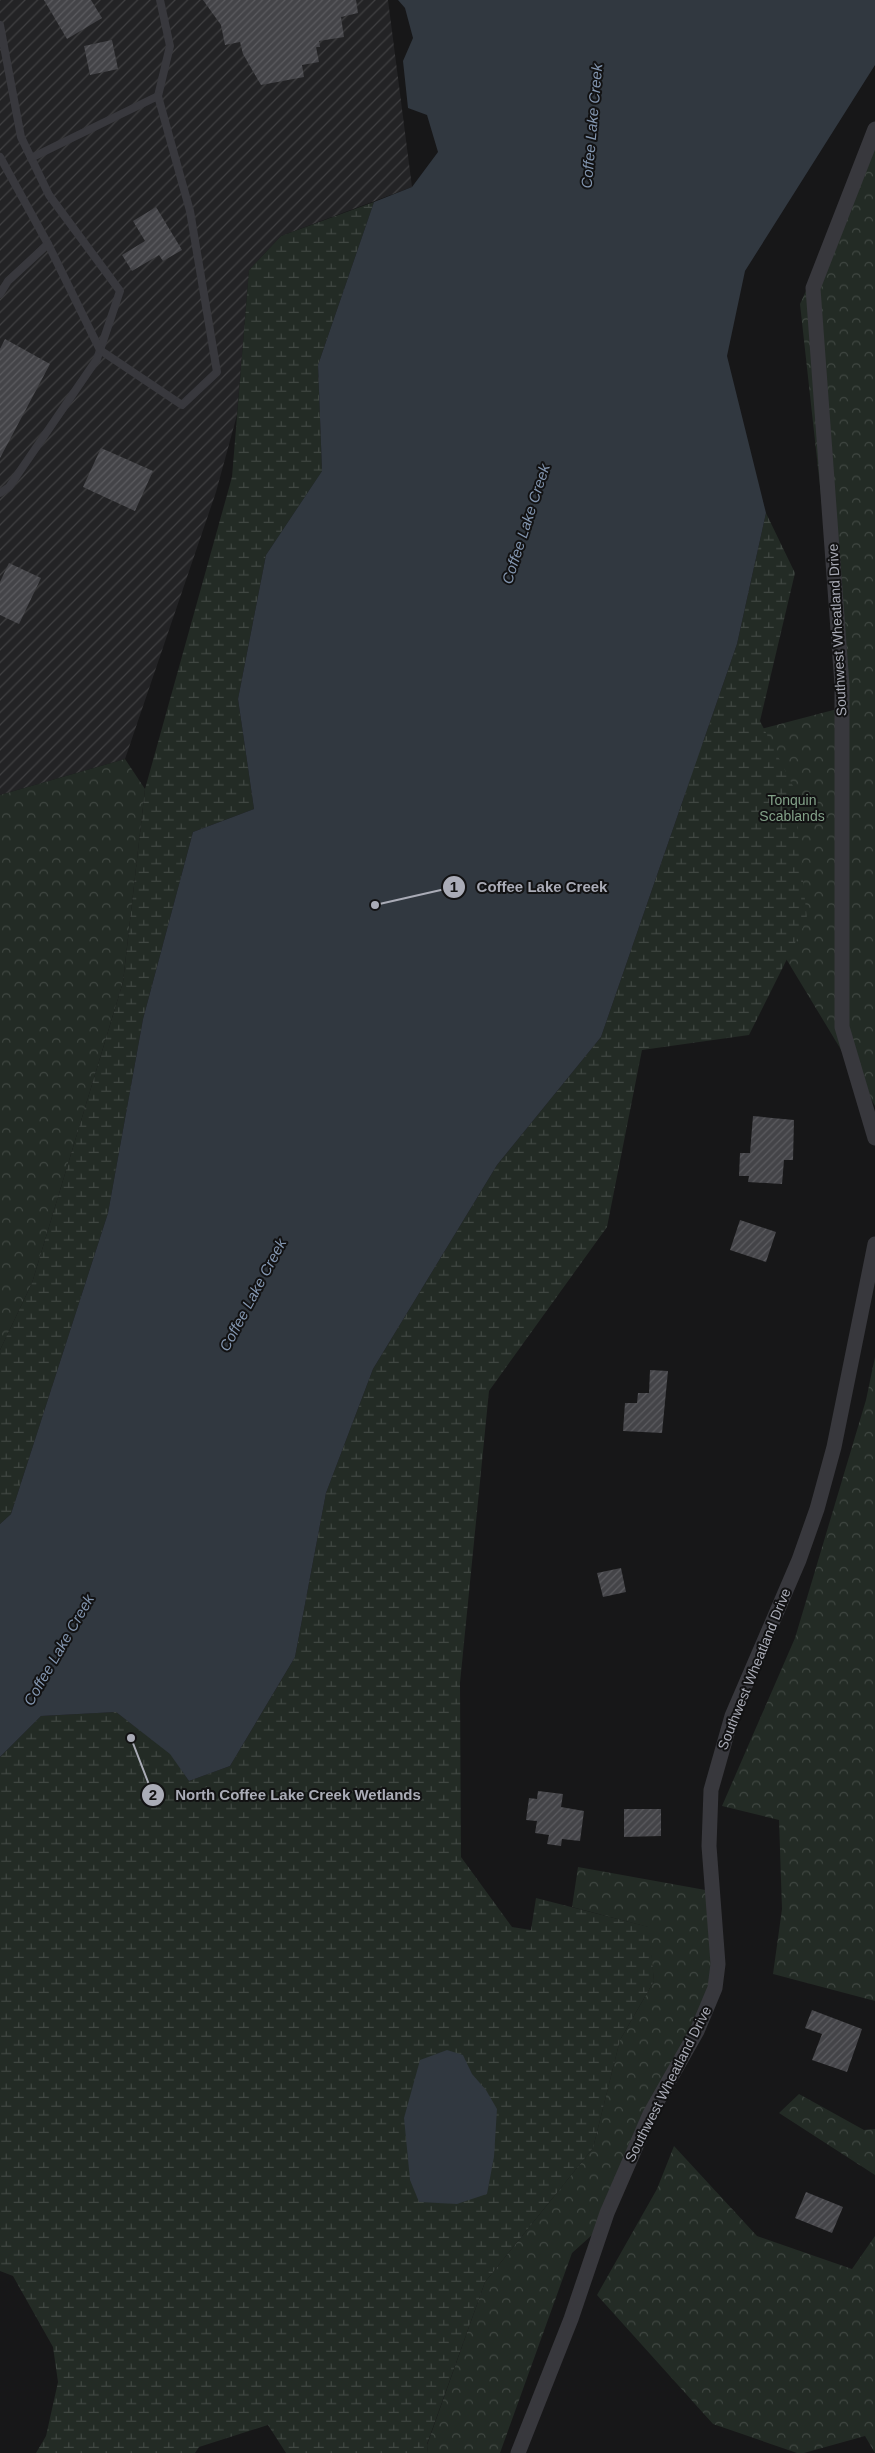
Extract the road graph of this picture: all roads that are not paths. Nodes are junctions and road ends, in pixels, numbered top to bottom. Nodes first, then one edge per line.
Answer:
1 (160, 0) edge
2 (0, 25) edge
3 (158, 96) junction
4 (875, 129) edge
5 (0, 157) edge
6 (31, 158) junction
7 (48, 244) junction
8 (0, 294) edge
9 (100, 350) junction
10 (0, 493) edge
11 (875, 1138) edge
12 (875, 1244) edge
13 (518, 2453) edge

1 - 3 lane
2 - 6 lane
3 - 6 lane
3 - 9 lane
4 - 11 street, Southwest Wheatland Drive
5 - 7 lane
6 - 9 lane
7 - 8 lane
7 - 9 lane
9 - 10 lane
12 - 13 street, Southwest Wheatland Drive

